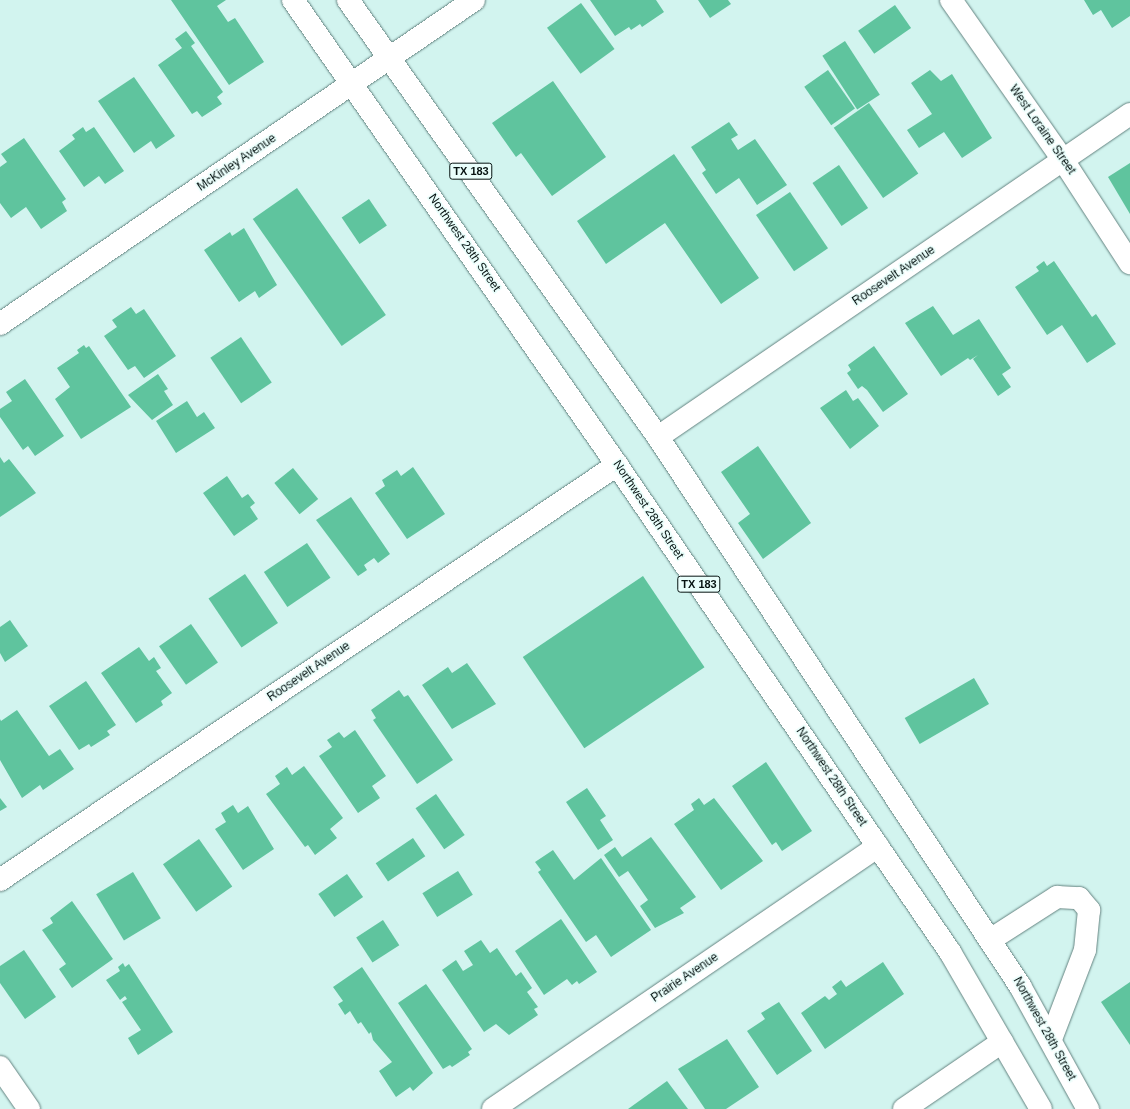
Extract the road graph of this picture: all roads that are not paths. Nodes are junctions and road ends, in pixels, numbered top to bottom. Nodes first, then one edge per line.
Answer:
1 (293, 0) edge
2 (348, 0) edge
3 (474, 0) edge
4 (951, 0) edge
5 (391, 58) junction
6 (353, 84) junction
7 (1130, 114) edge
8 (1063, 160) junction
9 (1130, 263) edge
10 (0, 324) edge
11 (658, 437) junction
12 (618, 465) junction
13 (878, 846) junction
14 (0, 880) edge
15 (990, 940) junction
16 (1051, 1039) junction
17 (1002, 1042) junction
18 (0, 1067) edge
19 (29, 1109) edge
20 (493, 1109) edge
21 (904, 1109) edge
22 (1041, 1109) edge
23 (1088, 1109) edge

1 - 6 street, Northwest 28th Street / TX 183
2 - 5 street, Northwest 28th Street / TX 183
3 - 5 street, McKinley Avenue
4 - 8 street, West Loraine Street
5 - 6 street, McKinley Avenue
5 - 11 street, Northwest 28th Street / TX 183
6 - 10 street, McKinley Avenue
6 - 12 street, Northwest 28th Street / TX 183
7 - 8 street, Roosevelt Avenue
8 - 9 street, West Loraine Street
8 - 11 street, Roosevelt Avenue
11 - 15 street, Northwest 28th Street / TX 183
12 - 13 street, Northwest 28th Street / TX 183
12 - 14 street, Roosevelt Avenue
13 - 17 street, Northwest 28th Street / TX 183
13 - 20 street, Prairie Avenue
15 - 16 street, Northwest 28th Street / TX 183
15 - 16 street
16 - 23 street, Northwest 28th Street / TX 183
17 - 21 street
17 - 22 street, Northwest 28th Street / TX 183
18 - 19 street

